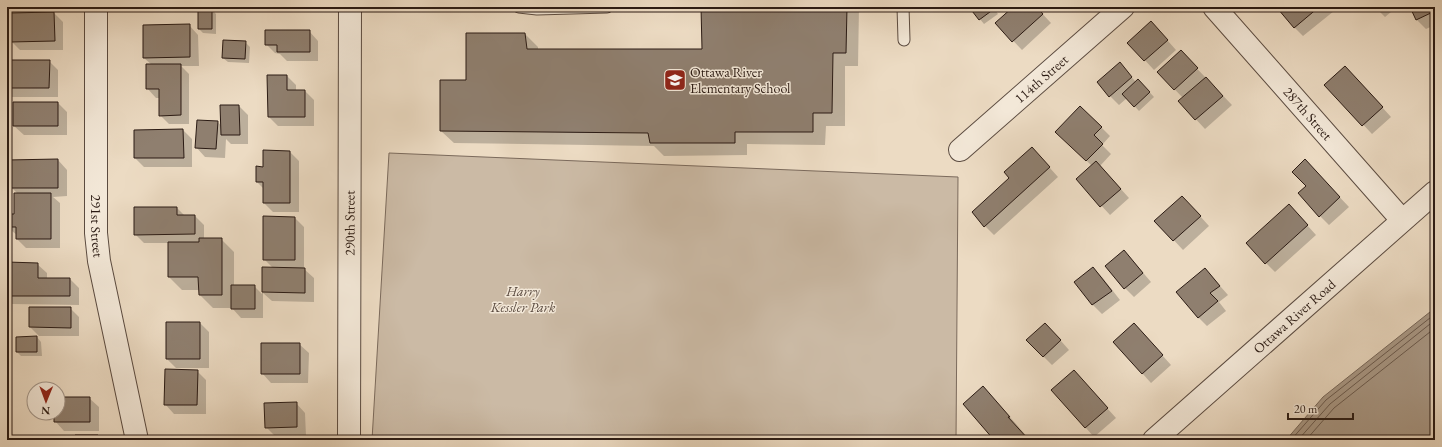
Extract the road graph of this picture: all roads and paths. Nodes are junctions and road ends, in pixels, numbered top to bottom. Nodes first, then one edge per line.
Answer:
1 (96, 7) edge
2 (350, 7) edge
3 (520, 7) edge
4 (607, 7) edge
5 (903, 7) edge
6 (1123, 7) edge
7 (1214, 7) edge
8 (904, 40) dead end
9 (960, 150) dead end
10 (1435, 192) edge
11 (1402, 220) junction
12 (137, 440) edge
13 (349, 440) edge
14 (1154, 440) edge

1 - 12 street, 291st Street
2 - 13 street, 290th Street
3 - 4 lane
5 - 8 lane
6 - 9 street, 114th Street
7 - 11 street, 287th Street
10 - 11 street, Ottawa River Road
11 - 14 street, Ottawa River Road

